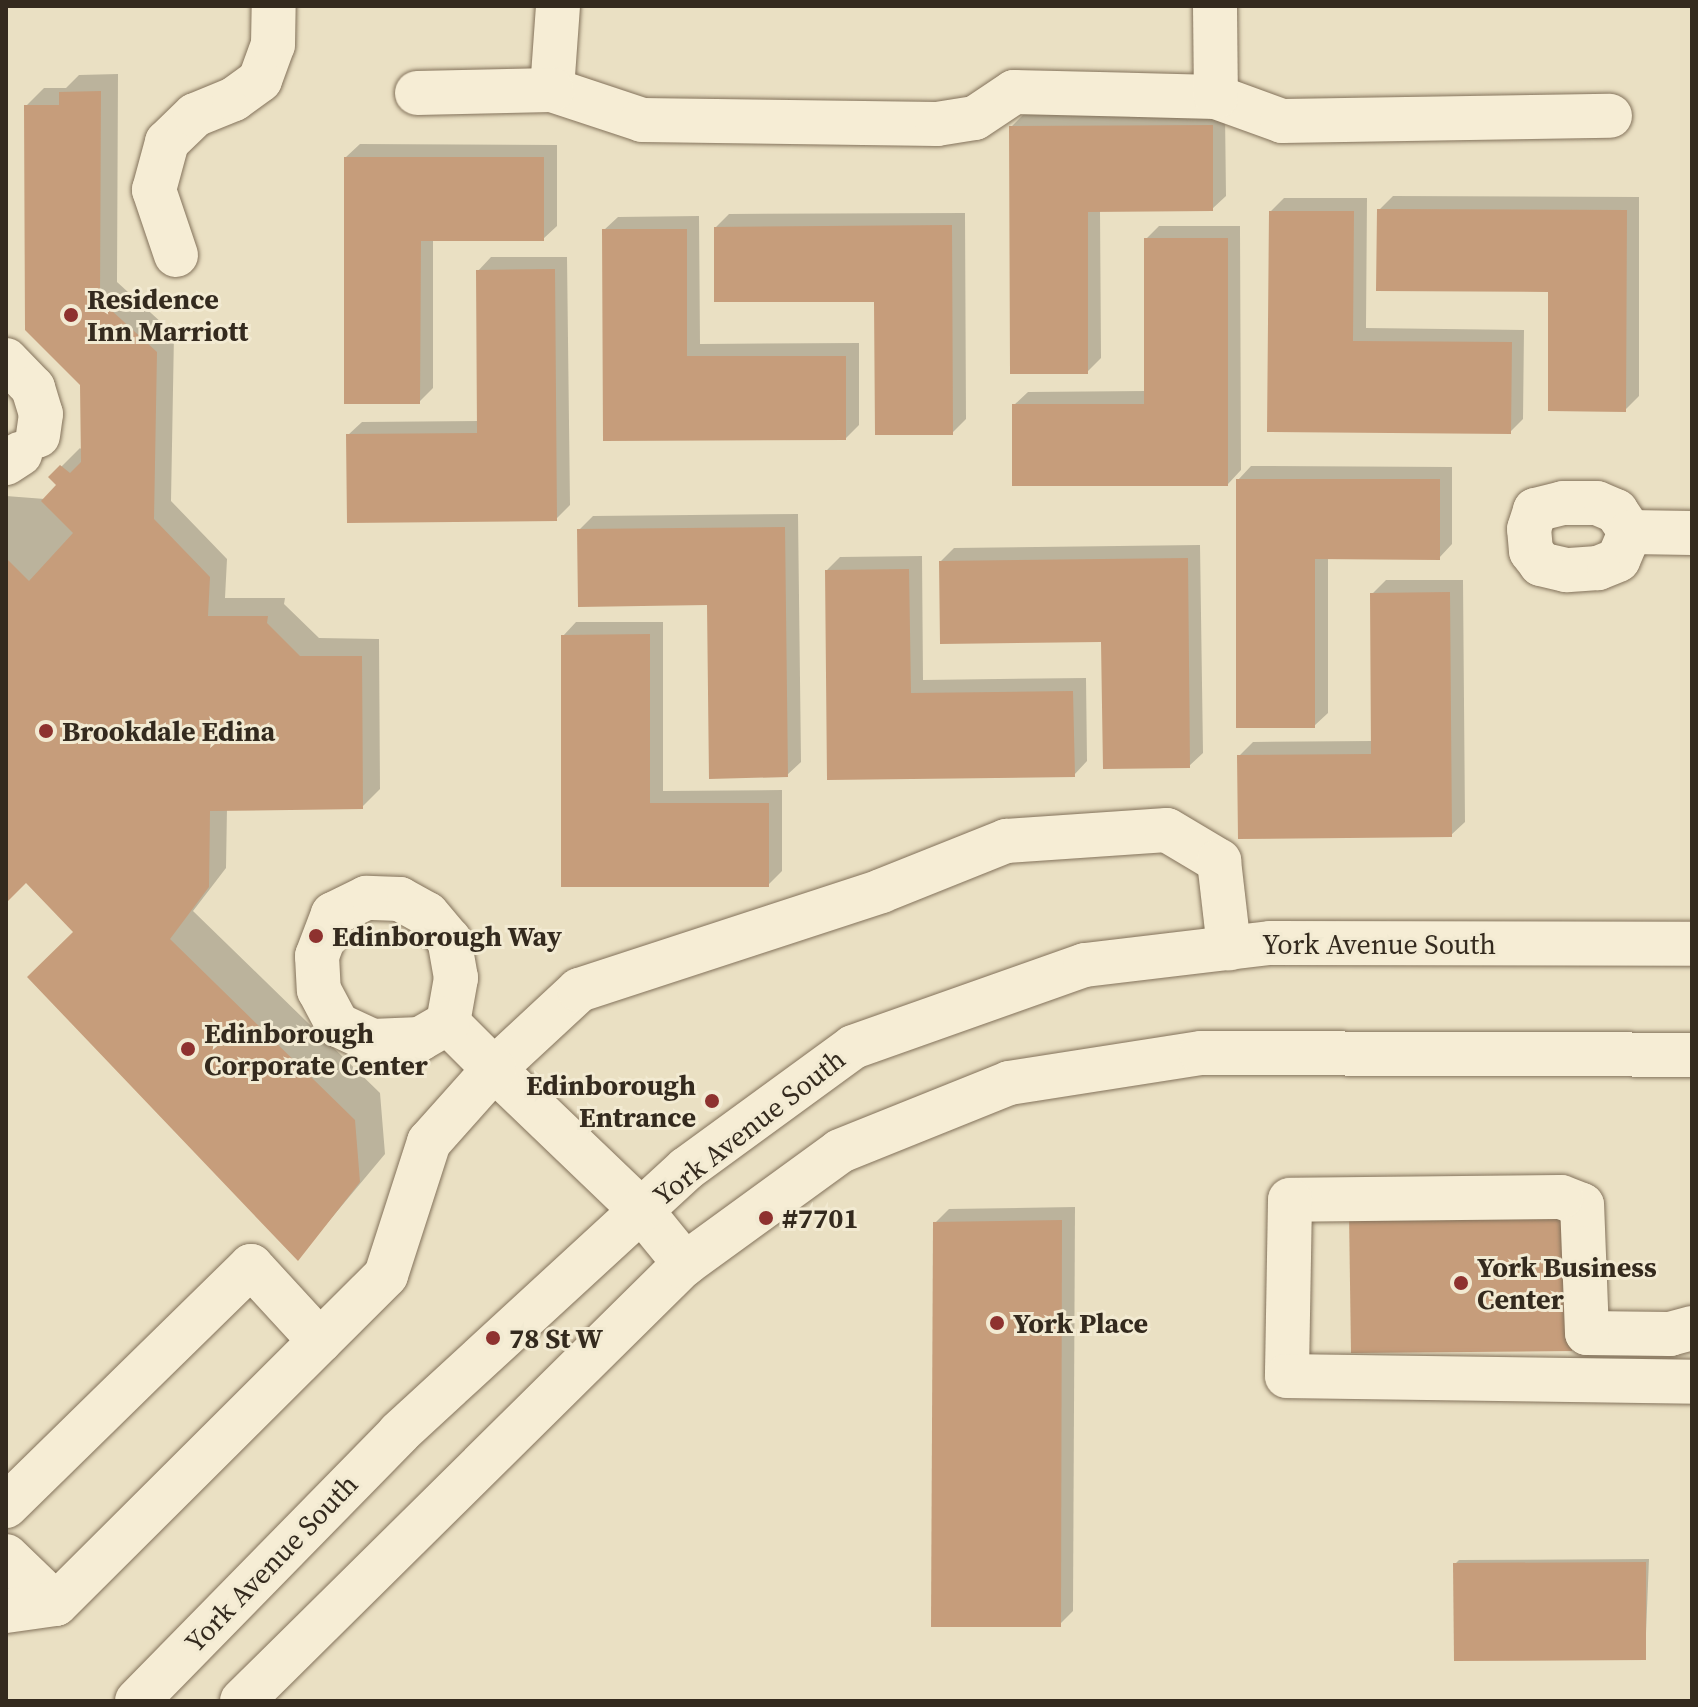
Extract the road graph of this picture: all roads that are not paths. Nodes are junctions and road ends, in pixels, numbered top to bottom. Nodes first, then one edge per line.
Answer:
1 (274, 6) edge
2 (558, 6) edge
3 (1215, 6) edge
4 (552, 90) junction
5 (417, 93) dead end
6 (1216, 97) junction
7 (1610, 116) dead end
8 (176, 255) dead end
9 (6, 360) edge
10 (21, 451) edge
11 (1630, 532) dead end
12 (1692, 533) edge
13 (1692, 944) edge
14 (1229, 948) junction
15 (448, 1023) dead end
16 (1692, 1055) edge
17 (494, 1069) junction
18 (641, 1210) junction
19 (685, 1264) junction
20 (1692, 1328) edge
21 (1587, 1333) junction
22 (320, 1341) junction
23 (1692, 1382) edge
24 (1587, 1383) junction
25 (6, 1506) edge
26 (6, 1556) edge
27 (56, 1604) junction
28 (6, 1611) edge
29 (137, 1701) edge
30 (242, 1701) edge

1 - 8 street
2 - 4 street
3 - 6 street
4 - 5 street
4 - 6 street
6 - 7 street
9 - 10 street
11 - 12 street
13 - 14 street, York Avenue South
14 - 17 street
14 - 18 street, York Avenue South
15 - 17 street
16 - 19 street
17 - 18 street
17 - 22 street
18 - 19 street
18 - 29 street, York Avenue South
19 - 30 street
20 - 21 street
21 - 24 street
21 - 24 street
22 - 25 street
22 - 27 street
23 - 24 street
26 - 27 street
27 - 28 street

